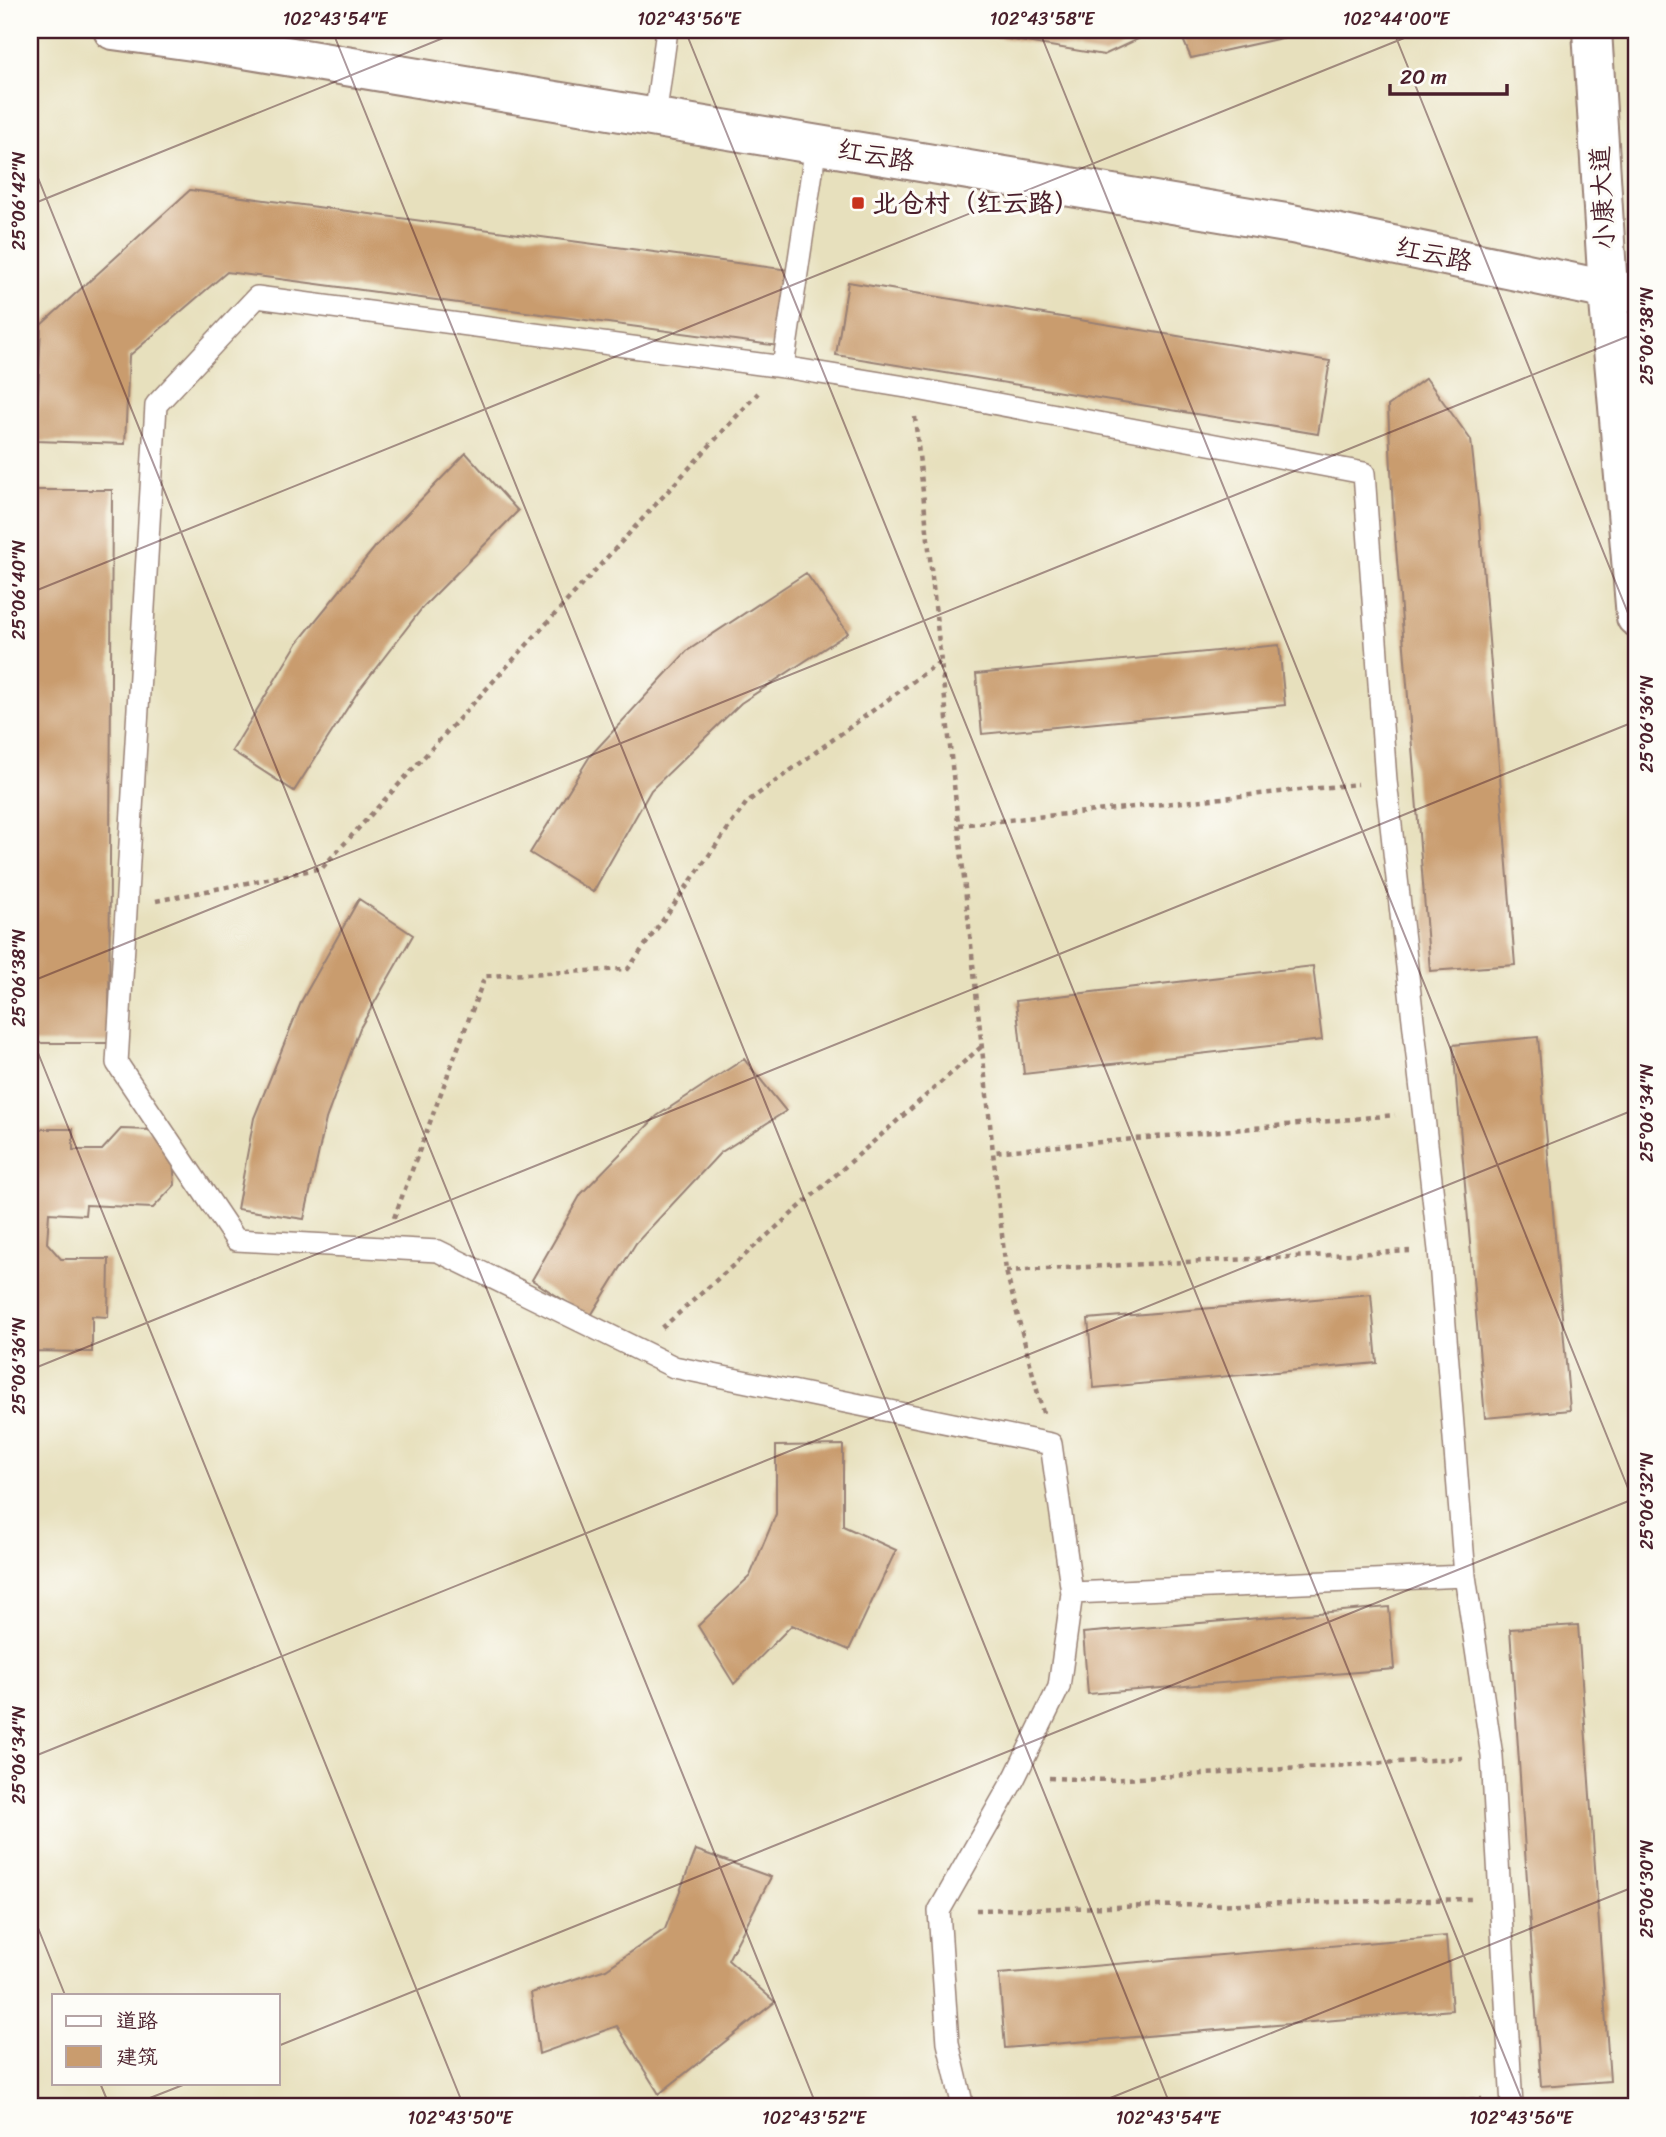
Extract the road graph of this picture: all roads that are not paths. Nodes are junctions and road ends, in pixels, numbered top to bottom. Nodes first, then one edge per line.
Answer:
1 (113, 30) edge
2 (667, 30) edge
3 (1592, 30) edge
4 (655, 118) junction
5 (816, 145) junction
6 (1622, 291) edge
7 (783, 367) junction
8 (1636, 618) edge
9 (1465, 1576) junction
10 (1072, 1593) junction
11 (1511, 2102) edge
12 (962, 2107) edge

1 - 4 street, 红云路
2 - 4 lane
3 - 6 street, 小康大道
4 - 5 street, 红云路
5 - 6 street, 红云路
5 - 7 lane
6 - 8 street, 小康大道
7 - 9 lane
7 - 10 lane
9 - 10 lane
9 - 11 lane
10 - 12 lane

